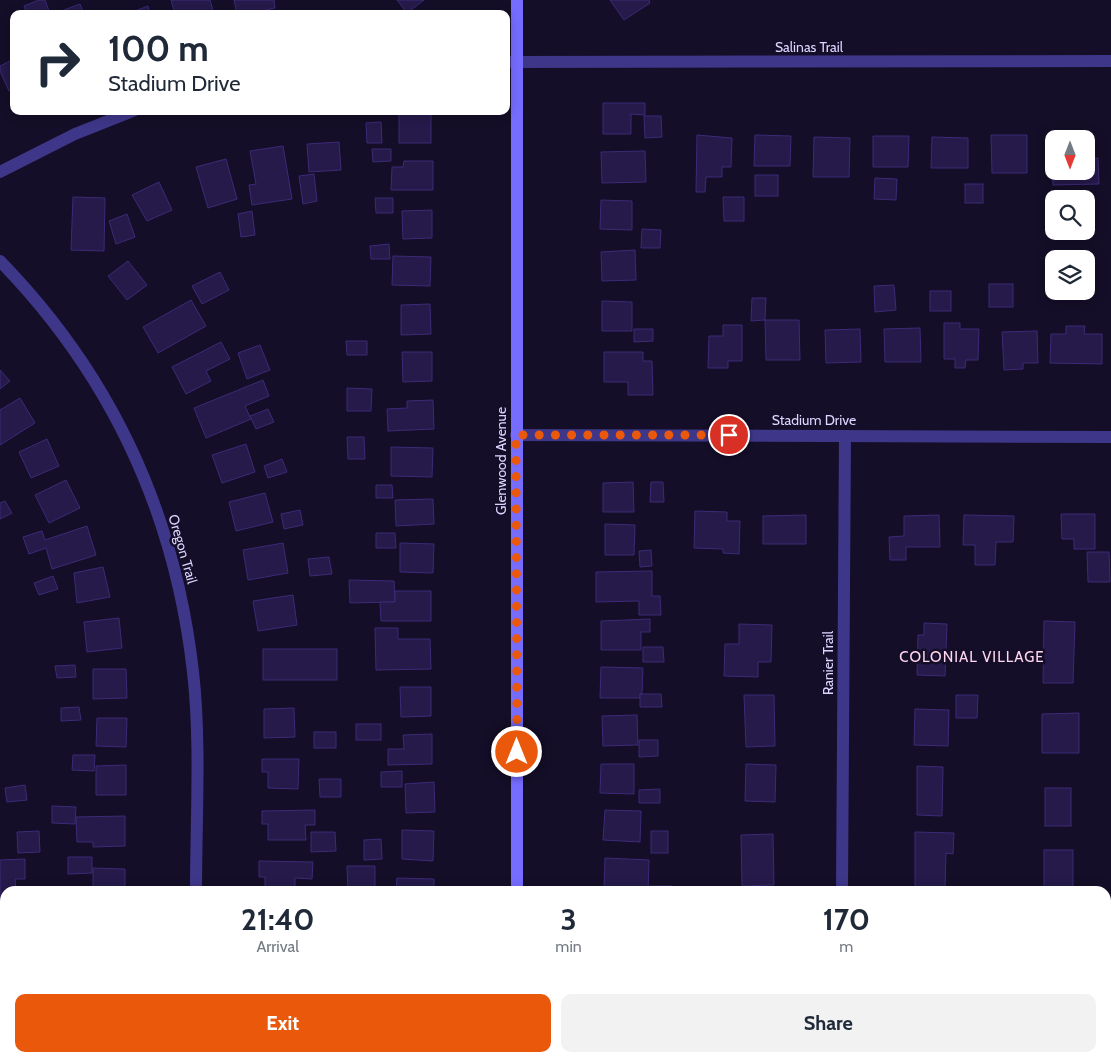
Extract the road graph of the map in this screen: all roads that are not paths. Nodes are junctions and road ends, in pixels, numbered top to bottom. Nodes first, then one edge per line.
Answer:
1 (517, 0) edge
2 (512, 62) edge
3 (1111, 62) edge
4 (123, 115) edge
5 (0, 172) edge
6 (0, 261) edge
7 (516, 435) junction
8 (845, 436) junction
9 (1111, 437) edge
10 (196, 886) edge
11 (517, 886) edge
12 (842, 886) edge

1 - 2 street, Glenwood Avenue
2 - 3 street, Salinas Trail
2 - 7 street, Glenwood Avenue
4 - 5 street
6 - 10 street, Oregon Trail
7 - 8 street, Stadium Drive
7 - 11 street, Glenwood Avenue
8 - 9 street, Stadium Drive
8 - 12 street, Ranier Trail

